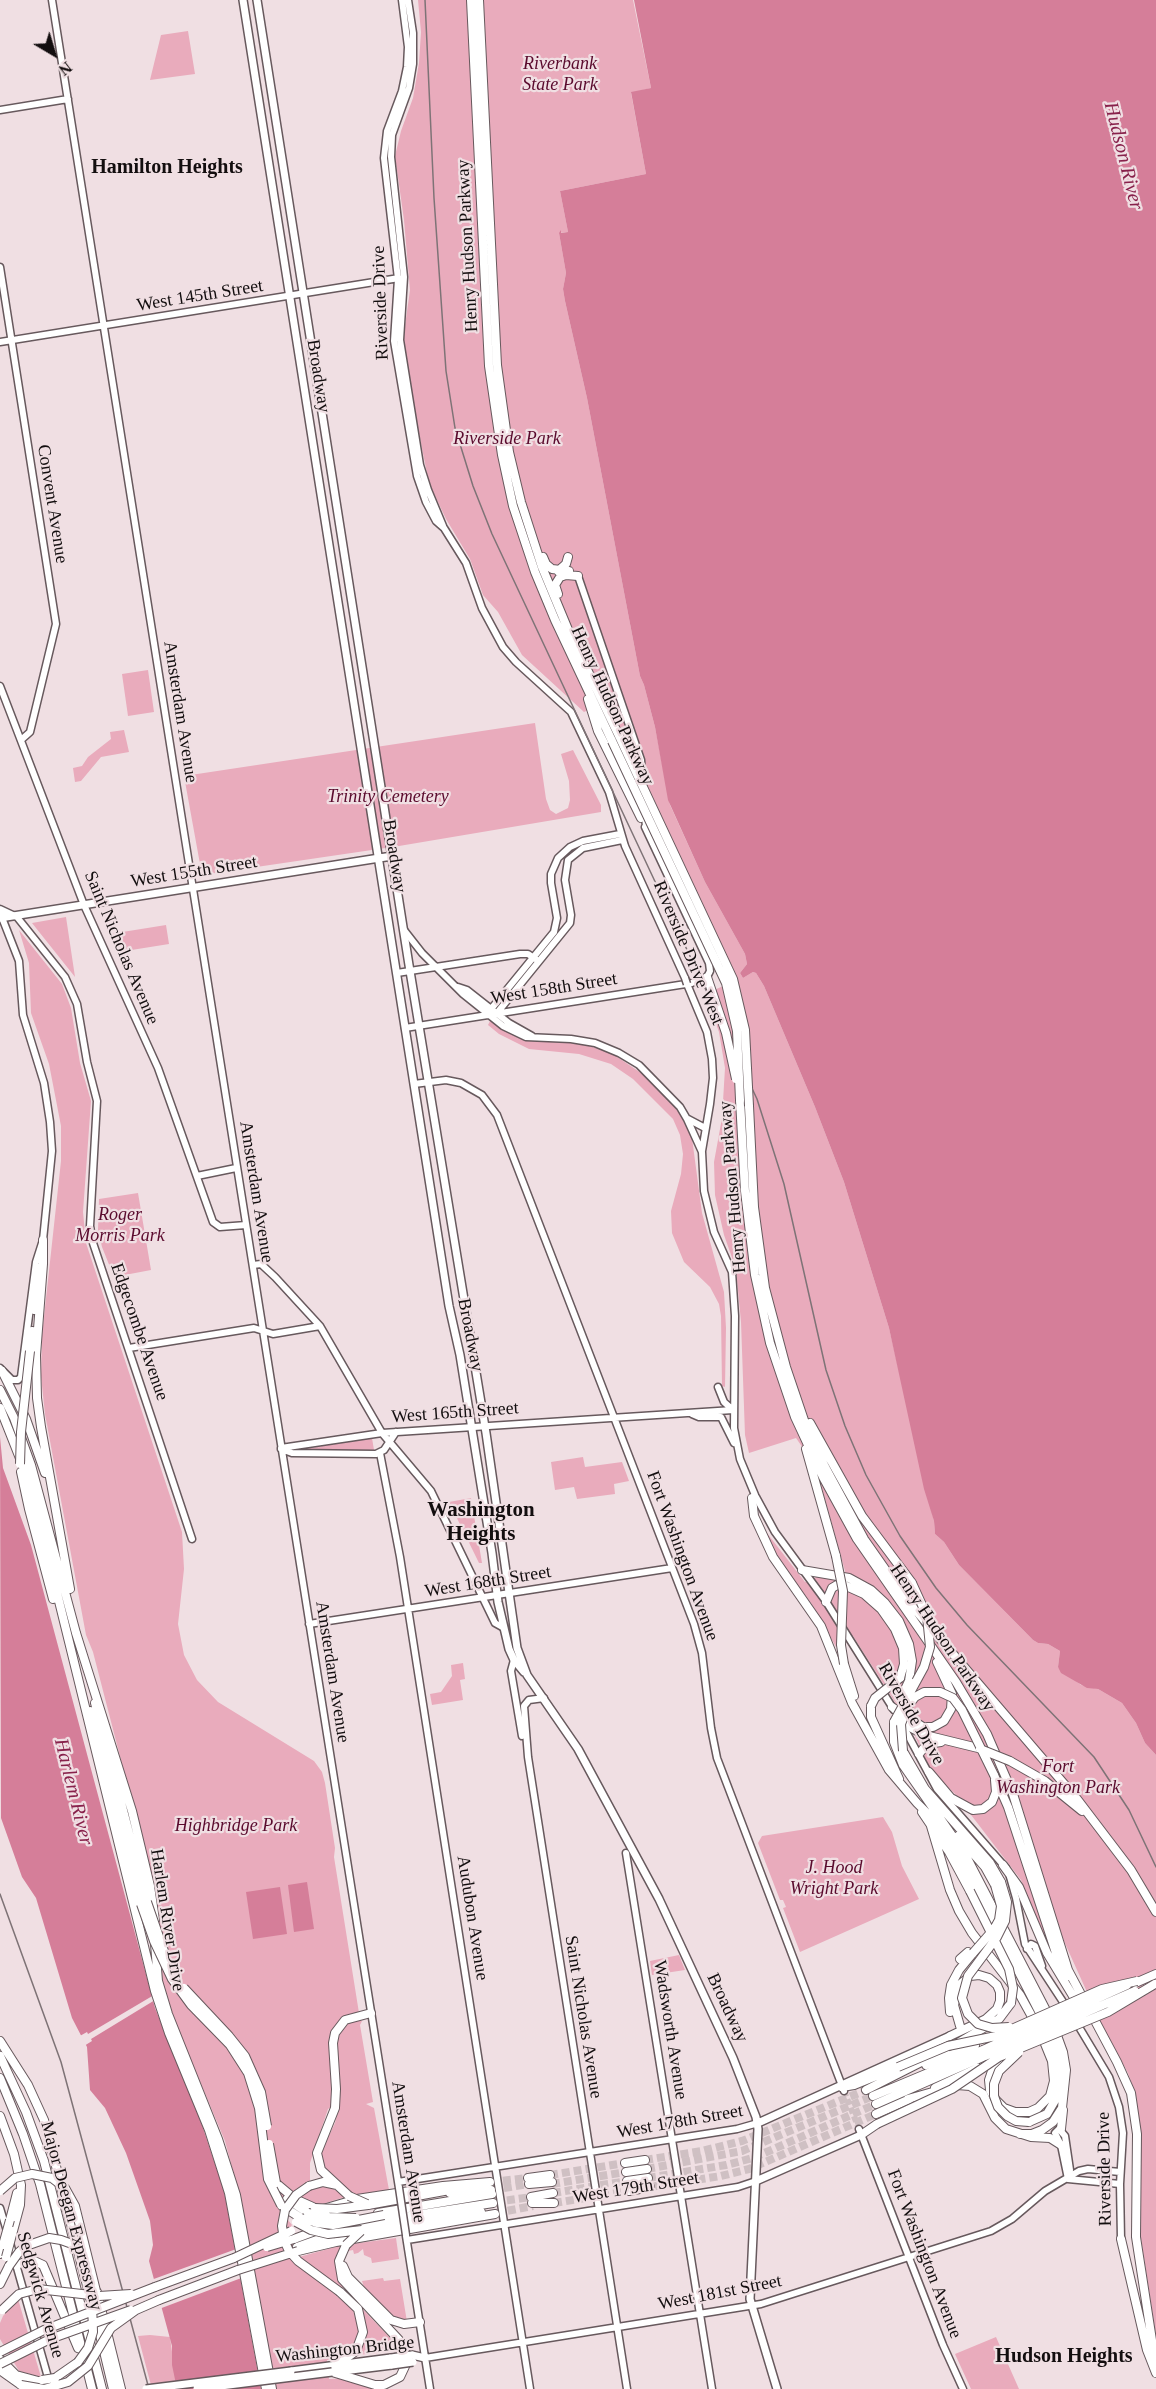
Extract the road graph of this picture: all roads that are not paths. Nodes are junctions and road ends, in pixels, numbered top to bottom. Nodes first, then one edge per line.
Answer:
1 (52, 0) edge
2 (243, 0) edge
3 (257, 0) edge
4 (402, 0) edge
5 (408, 0) edge
6 (471, 0) edge
7 (479, 0) edge
8 (68, 99) junction
9 (0, 110) edge
10 (0, 267) edge
11 (401, 278) junction
12 (304, 294) junction
13 (290, 297) junction
14 (104, 326) junction
15 (11, 341) junction
16 (0, 342) edge
17 (493, 365) junction
18 (531, 535) junction
19 (568, 557) dead end
20 (558, 571) junction
21 (578, 576) junction
22 (570, 632) junction
23 (584, 683) junction
24 (0, 686) edge
25 (616, 739) junction
26 (21, 740) junction
27 (637, 749) junction
28 (641, 818) junction
29 (646, 828) junction
30 (621, 837) junction
31 (598, 841) junction
32 (393, 856) junction
33 (380, 858) junction
34 (565, 880) junction
35 (551, 883) junction
36 (193, 888) junction
37 (84, 905) junction
38 (0, 909) edge
39 (15, 915) junction
40 (570, 915) junction
41 (1, 918) edge
42 (556, 918) junction
43 (404, 930) junction
44 (536, 960) junction
45 (438, 968) junction
46 (410, 972) junction
47 (397, 973) junction
48 (707, 977) junction
49 (491, 1012) junction
50 (419, 1026) junction
51 (405, 1028) junction
52 (428, 1082) junction
53 (414, 1084) junction
54 (740, 1100) junction
55 (687, 1119) junction
56 (705, 1128) junction
57 (702, 1152) junction
58 (236, 1168) junction
59 (197, 1176) junction
60 (246, 1224) junction
61 (43, 1240) junction
62 (253, 1265) junction
63 (320, 1326) junction
64 (264, 1331) junction
65 (129, 1348) junction
66 (1, 1370) edge
67 (718, 1387) dead end
68 (0, 1390) edge
69 (799, 1405) junction
70 (0, 1408) edge
71 (733, 1410) junction
72 (689, 1413) junction
73 (614, 1418) junction
74 (484, 1425) junction
75 (471, 1427) junction
76 (396, 1432) junction
77 (382, 1433) junction
78 (803, 1433) junction
79 (389, 1442) junction
80 (281, 1448) junction
81 (738, 1451) junction
82 (380, 1453) junction
83 (753, 1495) junction
84 (53, 1497) junction
85 (192, 1539) dead end
86 (490, 1545) junction
87 (502, 1545) junction
88 (672, 1568) junction
89 (802, 1570) junction
90 (509, 1593) junction
91 (496, 1595) junction
92 (482, 1598) junction
93 (826, 1602) junction
94 (407, 1609) junction
95 (914, 1622) junction
96 (309, 1624) junction
97 (504, 1628) junction
98 (76, 1632) junction
99 (72, 1655) junction
100 (514, 1660) junction
101 (527, 1675) junction
102 (904, 1679) junction
103 (92, 1682) junction
104 (79, 1685) junction
105 (544, 1698) junction
106 (892, 1707) junction
107 (859, 1712) junction
108 (899, 1713) junction
109 (898, 1723) junction
110 (954, 1742) junction
111 (903, 1751) junction
112 (919, 1754) junction
113 (528, 1756) junction
114 (929, 1772) junction
115 (994, 1775) junction
116 (900, 1783) junction
117 (917, 1803) junction
118 (941, 1817) junction
119 (1090, 1817) junction
120 (931, 1826) junction
121 (626, 1854) dead end
122 (1004, 1865) junction
123 (973, 1889) junction
124 (144, 1903) junction
125 (1156, 1912) edge
126 (970, 1953) junction
127 (960, 1959) dead end
128 (1156, 1973) edge
129 (1137, 1981) junction
130 (1156, 1983) edge
131 (1033, 1991) junction
132 (1107, 2000) junction
133 (371, 2013) junction
134 (1004, 2013) junction
135 (1098, 2026) junction
136 (1028, 2034) junction
137 (951, 2036) junction
138 (1051, 2037) junction
139 (1105, 2039) junction
140 (0, 2041) edge
141 (974, 2042) junction
142 (984, 2053) junction
143 (0, 2056) edge
144 (0, 2078) edge
145 (843, 2089) junction
146 (908, 2099) junction
147 (875, 2100) tunnel mouth
148 (1064, 2100) junction
149 (876, 2114) tunnel mouth
150 (0, 2116) edge
151 (758, 2123) junction
152 (1061, 2129) junction
153 (860, 2132) junction
154 (1020, 2134) junction
155 (672, 2139) junction
156 (1061, 2145) junction
157 (590, 2152) junction
158 (16, 2161) junction
159 (646, 2164) tunnel mouth
160 (495, 2167) junction
161 (625, 2168) tunnel mouth
162 (1120, 2172) junction
163 (648, 2178) tunnel mouth
164 (1068, 2178) junction
165 (551, 2181) tunnel mouth
166 (627, 2181) tunnel mouth
167 (756, 2181) junction
168 (529, 2184) tunnel mouth
169 (1120, 2184) junction
170 (398, 2185) junction
171 (338, 2186) junction
172 (650, 2187) tunnel mouth
173 (0, 2191) edge
174 (629, 2191) tunnel mouth
175 (553, 2193) tunnel mouth
176 (681, 2196) junction
177 (492, 2197) junction
178 (286, 2200) junction
179 (554, 2203) tunnel mouth
180 (368, 2205) junction
181 (0, 2208) edge
182 (598, 2209) junction
183 (403, 2213) junction
184 (305, 2215) junction
185 (505, 2224) junction
186 (362, 2230) junction
187 (407, 2237) junction
188 (1121, 2239) joint
189 (295, 2242) junction
190 (344, 2248) junction
191 (3, 2255) edge
192 (908, 2257) junction
193 (13, 2265) junction
194 (0, 2275) edge
195 (0, 2284) edge
196 (155, 2288) junction
197 (96, 2291) junction
198 (159, 2300) junction
199 (92, 2302) junction
200 (752, 2306) junction
201 (1, 2311) edge
202 (700, 2314) junction
203 (420, 2322) junction
204 (617, 2326) junction
205 (523, 2342) junction
206 (0, 2352) edge
207 (426, 2358) junction
208 (0, 2359) edge
209 (0, 2364) edge
210 (1156, 2366) edge
211 (333, 2367) junction
212 (0, 2370) edge
213 (1156, 2373) edge
214 (90, 2378) junction
215 (42, 2381) junction
216 (58, 2388) edge
217 (92, 2389) edge
218 (102, 2389) edge
219 (112, 2389) edge
220 (121, 2389) edge
221 (146, 2389) edge
222 (197, 2389) edge
223 (266, 2389) edge
224 (272, 2389) edge
225 (430, 2389) edge
226 (530, 2389) edge
227 (627, 2389) edge
228 (712, 2389) edge
229 (777, 2389) edge
230 (963, 2389) edge

1 - 8 main road, Amsterdam Avenue
2 - 13 main road, Broadway
3 - 12 main road, Broadway
4 - 11 main road, Riverside Drive
5 - 11 main road, Riverside Drive
6 - 17 highway, Henry Hudson Parkway
7 - 17 highway, Henry Hudson Parkway
8 - 9 main road
8 - 14 main road, Amsterdam Avenue
10 - 15 main road, Convent Avenue
11 - 12 main road, West 145th Street
11 - 30 main road, Riverside Drive
12 - 13 main road, West 145th Street
12 - 32 main road, Broadway
13 - 14 main road, West 145th Street
13 - 33 main road, Broadway
14 - 15 main road, West 145th Street
14 - 36 main road, Amsterdam Avenue
15 - 16 main road, West 145th Street
15 - 26 main road, Convent Avenue
17 - 18 highway, Henry Hudson Parkway
17 - 23 highway, Henry Hudson Parkway
18 - 20 highway
18 - 22 highway, Henry Hudson Parkway
19 - 20 highway
20 - 21 highway
21 - 22 highway
21 - 27 main road
22 - 25 highway, Henry Hudson Parkway
23 - 25 highway, Henry Hudson Parkway
23 - 28 highway
24 - 26 main road, Saint Nicholas Avenue
25 - 54 highway, Henry Hudson Parkway, bridge
25 - 69 highway, Henry Hudson Parkway, bridge
26 - 37 main road, Saint Nicholas Avenue
27 - 28 main road
27 - 29 main road
28 - 29 main road
29 - 48 main road
30 - 31 main road
30 - 56 main road, Riverside Drive West, bridge
31 - 34 main road
31 - 35 main road
32 - 33 main road, West 155th Street
32 - 43 main road, Broadway
33 - 36 main road, West 155th Street
33 - 47 main road, Broadway
34 - 35 main road
34 - 40 main road
35 - 42 main road
36 - 37 main road, West 155th Street
36 - 58 main road, Amsterdam Avenue
37 - 39 main road, West 155th Street
37 - 59 main road, Saint Nicholas Avenue
38 - 39 main road, Edgecombe Avenue
38 - 41 main road
39 - 41 main road, West 155th Street
39 - 65 main road, Edgecombe Avenue
40 - 42 main road
40 - 44 main road
41 - 61 main road
42 - 44 main road
43 - 45 main road, Riverside Drive
43 - 46 main road, Broadway
44 - 45 main road
44 - 49 main road
45 - 46 main road
45 - 49 main road, Riverside Drive
46 - 47 main road
46 - 50 main road, Broadway
47 - 51 main road, Broadway
48 - 49 main road, West 158th Street, bridge
48 - 54 highway, bridge
49 - 50 main road, West 158th Street
49 - 55 main road, Riverside Drive
50 - 51 main road, West 158th Street
50 - 52 main road, Broadway
51 - 53 main road, Broadway
52 - 53 main road, Fort Washington Avenue
52 - 73 main road, Fort Washington Avenue
52 - 74 main road, Broadway
53 - 75 main road, Broadway
54 - 78 highway, Henry Hudson Parkway
55 - 56 main road, Riverside Drive
55 - 57 main road, Riverside Drive
56 - 57 main road, Riverside Drive West
57 - 71 main road, Riverside Drive
58 - 59 main road
58 - 60 main road, Amsterdam Avenue
59 - 60 main road, Saint Nicholas Avenue
60 - 62 main road, Amsterdam Avenue
61 - 66 main road
61 - 84 highway
61 - 99 highway, bridge
62 - 63 main road
62 - 64 main road, Amsterdam Avenue
63 - 64 main road
63 - 77 main road
64 - 65 main road
64 - 80 main road, Amsterdam Avenue
65 - 85 main road, Edgecombe Avenue
66 - 84 highway
67 - 71 main road
68 - 98 highway, Harlem River Drive
69 - 108 highway, bridge
69 - 119 highway, Henry Hudson Parkway
70 - 99 highway, Harlem River Drive
71 - 72 main road, West 165th Street
71 - 81 main road, Riverside Drive
72 - 73 main road, West 165th Street
72 - 81 main road
73 - 74 main road, West 165th Street
73 - 88 main road, Fort Washington Avenue
74 - 75 main road, West 165th Street
74 - 87 main road, Broadway
75 - 76 main road, West 165th Street
75 - 86 main road, Broadway
76 - 77 main road, West 165th Street
76 - 79 main road
77 - 79 main road
77 - 80 main road, West 165th Street
78 - 95 highway, Henry Hudson Parkway
78 - 107 highway, bridge
79 - 82 main road
79 - 92 main road
80 - 82 main road
80 - 96 main road, Amsterdam Avenue
81 - 83 main road, Riverside Drive
82 - 94 main road, Audubon Avenue
83 - 89 main road, Riverside Drive
83 - 107 highway
84 - 98 highway
86 - 87 main road
86 - 91 main road, Broadway
87 - 90 main road, Broadway
88 - 90 main road, West 168th Street
88 - 145 main road, Fort Washington Avenue
89 - 93 main road, Riverside Drive
89 - 102 highway
90 - 91 main road, West 168th Street
90 - 101 main road, Broadway
91 - 92 main road, West 168th Street
91 - 97 main road, Broadway
92 - 94 main road, West 168th Street
92 - 97 main road
93 - 102 highway
93 - 106 main road, Riverside Drive
94 - 96 main road, West 168th Street
94 - 160 main road, Audubon Avenue
95 - 106 highway
95 - 135 highway, Henry Hudson Parkway
96 - 133 main road, Amsterdam Avenue
97 - 100 main road, Broadway
98 - 103 highway, Harlem River Drive
99 - 104 highway, Harlem River Drive
100 - 101 main road, Broadway
100 - 113 main road, Saint Nicholas Avenue
101 - 105 main road, Broadway
102 - 109 highway, bridge
102 - 116 highway, bridge
103 - 124 highway
103 - 224 highway, Harlem River Drive
104 - 124 highway
104 - 223 highway, Harlem River Drive
105 - 113 main road, Saint Nicholas Avenue
105 - 151 main road, Broadway
106 - 109 main road, Riverside Drive
107 - 116 highway
108 - 109 highway, bridge
108 - 111 highway, bridge
109 - 110 highway
109 - 112 main road, Riverside Drive
109 - 118 highway
110 - 112 highway
110 - 119 highway, bridge
111 - 115 highway, bridge
111 - 136 highway, bridge
112 - 114 main road, Riverside Drive
113 - 157 main road, Saint Nicholas Avenue
114 - 115 highway
114 - 122 main road, Riverside Drive
115 - 135 highway
116 - 117 highway
117 - 120 highway
117 - 123 highway
118 - 126 highway, bridge
118 - 131 highway, bridge
119 - 125 highway, Henry Hudson Parkway
120 - 123 highway
120 - 136 highway
121 - 155 main road, Wadsworth Avenue
122 - 139 highway
122 - 162 main road, Riverside Drive
123 - 131 highway, bridge
123 - 134 highway, bridge
124 - 178 highway, bridge
124 - 178 highway, bridge
126 - 127 highway
126 - 137 highway
128 - 129 highway
128 - 132 highway, bridge
129 - 136 highway, bridge
129 - 142 highway, bridge
130 - 132 highway, bridge
130 - 138 highway, bridge
130 - 142 highway, bridge
131 - 138 highway
131 - 148 highway
132 - 136 highway, bridge
132 - 141 highway, bridge
132 - 146 highway, bridge
133 - 170 main road, Amsterdam Avenue
133 - 171 highway
134 - 137 highway
134 - 141 highway
135 - 139 highway, Henry Hudson Parkway
136 - 138 highway, bridge
136 - 138 highway, bridge
136 - 141 highway
136 - 145 highway, bridge
136 - 153 highway, bridge
137 - 145 main road, West 178th Street
139 - 210 highway, Henry Hudson Parkway
140 - 199 highway
142 - 147 highway
143 - 218 highway, Major Deegan Expressway
144 - 214 highway, Major Deegan Expressway
145 - 151 main road, West 178th Street
146 - 149 highway
146 - 154 highway
148 - 152 highway
148 - 154 highway
150 - 158 highway
151 - 155 main road, West 178th Street
151 - 167 main road, Broadway
152 - 156 main road
152 - 164 main road
153 - 167 main road, West 179th Street
153 - 192 main road, Fort Washington Avenue
154 - 156 highway
155 - 157 main road, West 178th Street
155 - 176 main road, Wadsworth Avenue
156 - 164 main road
157 - 160 main road, West 178th Street
157 - 182 main road, Saint Nicholas Avenue
158 - 191 highway, bridge
158 - 191 highway, bridge
159 - 161 highway
160 - 170 main road, West 178th Street
160 - 185 main road, Audubon Avenue
162 - 164 main road, West 181st Street
162 - 169 main road, Riverside Drive
163 - 166 highway
164 - 169 main road
164 - 192 main road, West 181st Street
165 - 168 highway
167 - 176 main road, West 179th Street
167 - 200 main road, Broadway
169 - 188 main road, Riverside Drive
170 - 183 main road, Amsterdam Avenue, bridge
171 - 180 highway, bridge
171 - 211 highway, bridge
172 - 174 highway
173 - 197 highway, bridge
175 - 179 highway
176 - 182 main road, West 179th Street
176 - 202 main road, Wadsworth Avenue
177 - 180 highway
177 - 186 highway
177 - 189 highway
177 - 189 highway
177 - 189 highway
178 - 184 highway
178 - 184 highway
180 - 184 highway, bridge
181 - 193 main road, Sedgwick Avenue
182 - 185 main road, West 179th Street
182 - 204 main road, Saint Nicholas Avenue
183 - 184 highway, bridge
183 - 187 main road, Amsterdam Avenue, bridge
184 - 186 highway, bridge
185 - 187 main road, West 179th Street
185 - 205 main road, Audubon Avenue
186 - 190 highway, bridge
187 - 203 main road, Amsterdam Avenue
188 - 213 highway
189 - 196 highway, bridge
189 - 198 highway, bridge
190 - 203 highway
190 - 211 highway
191 - 194 highway
192 - 200 main road, West 181st Street
192 - 230 main road, Fort Washington Avenue
193 - 195 highway
193 - 197 highway, bridge
193 - 214 highway
193 - 216 main road, Sedgwick Avenue
196 - 201 highway, bridge
196 - 206 highway, bridge
197 - 220 highway, bridge
198 - 209 highway, bridge
198 - 212 highway, bridge
199 - 215 highway, bridge
199 - 219 highway, bridge
200 - 202 main road, West 181st Street
200 - 229 main road, Broadway
202 - 204 main road, West 181st Street
202 - 228 main road, Wadsworth Avenue
203 - 207 main road, Amsterdam Avenue
204 - 205 main road, West 181st Street
204 - 227 main road, Saint Nicholas Avenue
205 - 207 main road, West 181st Street
205 - 226 main road, Audubon Avenue
207 - 211 main road, Washington Bridge, bridge
207 - 225 main road, Amsterdam Avenue
208 - 215 highway
211 - 221 main road, Washington Bridge, bridge
211 - 222 main road, Washington Bridge, bridge
214 - 217 highway, Major Deegan Expressway
215 - 216 highway, bridge

